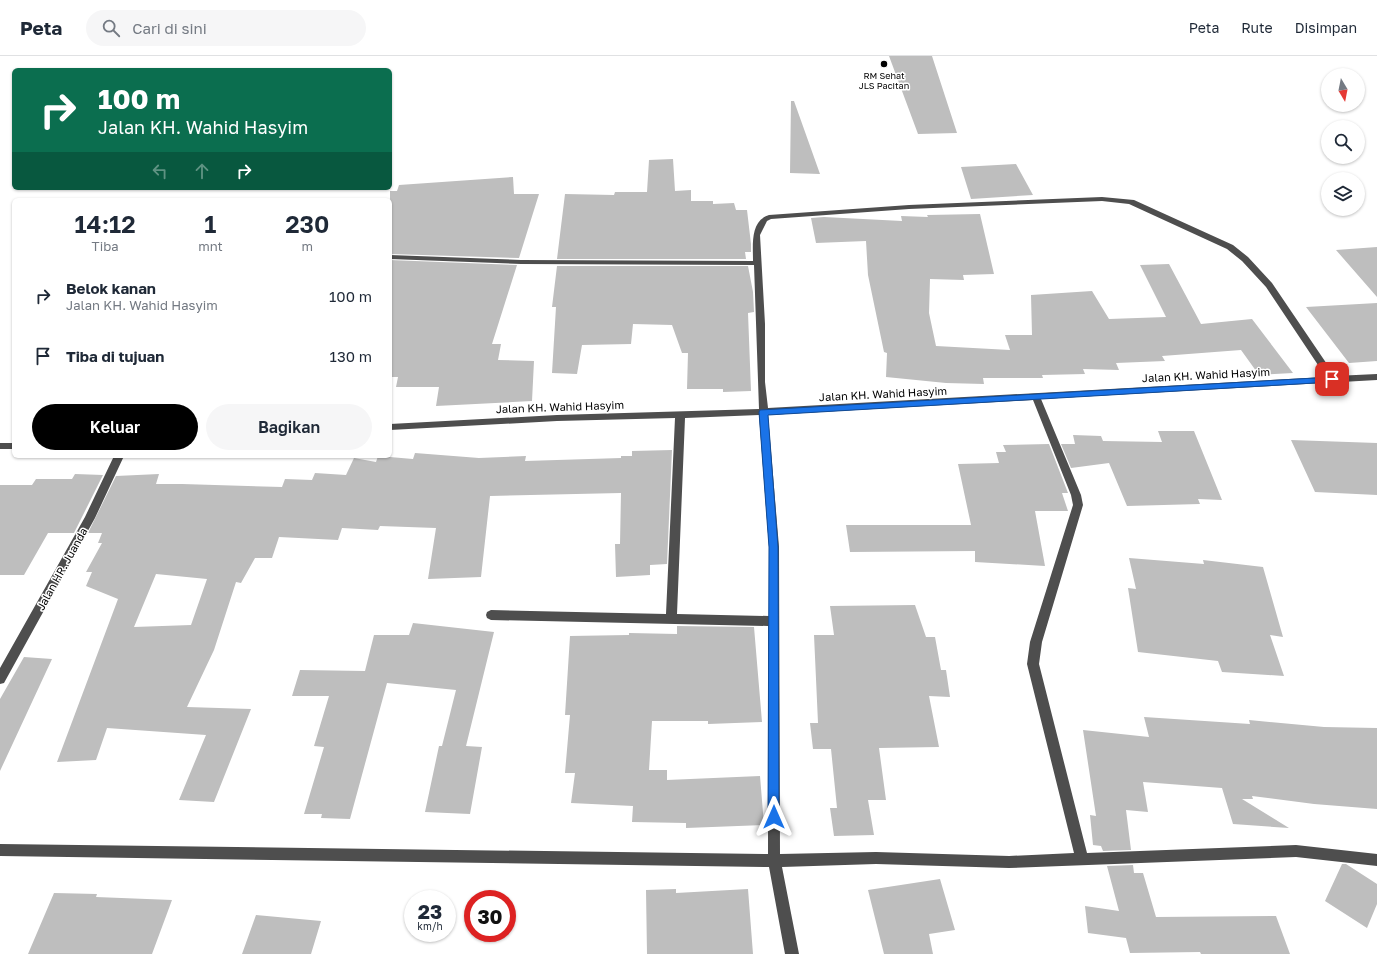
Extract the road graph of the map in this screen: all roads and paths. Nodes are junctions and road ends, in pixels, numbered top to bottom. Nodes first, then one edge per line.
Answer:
1 (392, 257) edge
2 (757, 263) junction
3 (1377, 377) edge
4 (1332, 379) junction
5 (1036, 397) junction
6 (763, 412) junction
7 (680, 415) junction
8 (392, 427) edge
9 (0, 446) edge
10 (12, 446) edge
11 (118, 458) edge
12 (491, 615) dead end
13 (671, 620) junction
14 (774, 621) junction
15 (0, 679) edge
16 (0, 850) edge
17 (1082, 859) junction
18 (1377, 860) edge
19 (774, 861) junction
20 (792, 954) edge

1 - 2 street
2 - 4 street
2 - 6 street
3 - 4 street, Jalan KH. Wahid Hasyim
4 - 5 street, Jalan KH. Wahid Hasyim
5 - 6 street, Jalan KH. Wahid Hasyim
5 - 17 street
6 - 7 street, Jalan KH. Wahid Hasyim
6 - 14 street
7 - 8 street, Jalan KH. Wahid Hasyim
7 - 13 street
9 - 10 street
11 - 15 street, Jalan HR. Juanda
12 - 13 street
13 - 14 street
14 - 19 street
16 - 19 street
17 - 18 street
17 - 19 street
19 - 20 street

